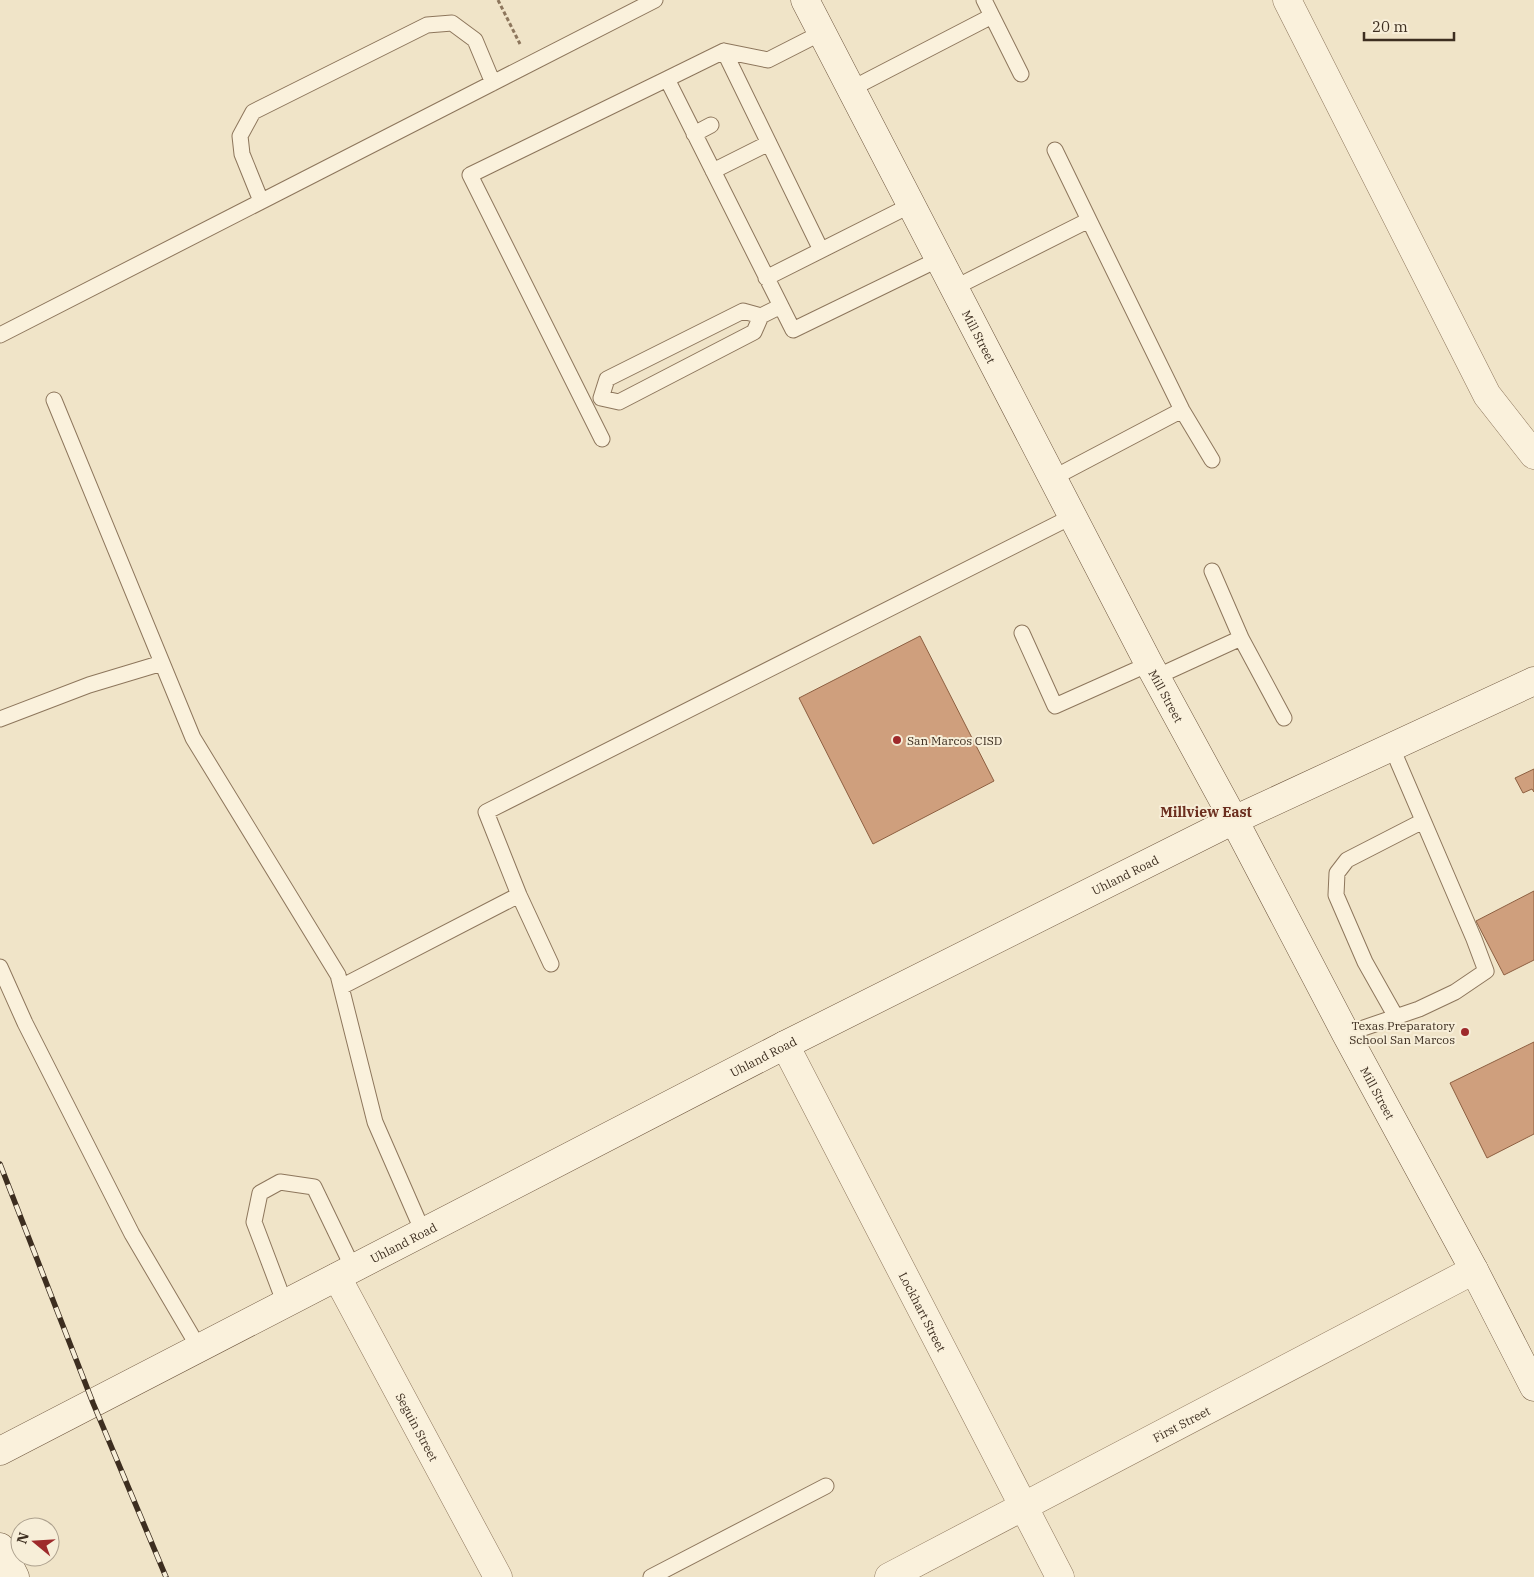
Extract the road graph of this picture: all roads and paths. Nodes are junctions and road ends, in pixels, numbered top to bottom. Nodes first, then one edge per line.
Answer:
1 (498, 0) edge
2 (655, 0) edge
3 (804, 0) edge
4 (984, 0) edge
5 (1287, 0) edge
6 (992, 16) junction
7 (821, 33) junction
8 (521, 44) dead end
9 (724, 51) junction
10 (1021, 74) dead end
11 (667, 79) junction
12 (493, 83) junction
13 (851, 89) junction
14 (711, 125) dead end
15 (694, 134) junction
16 (769, 142) junction
17 (1054, 150) dead end
18 (713, 171) junction
19 (261, 201) junction
20 (911, 205) junction
21 (1089, 220) junction
22 (821, 250) junction
23 (939, 259) junction
24 (766, 278) junction
25 (954, 288) junction
26 (781, 306) junction
27 (761, 316) junction
28 (0, 335) edge
29 (601, 398) junction
30 (54, 400) dead end
31 (586, 405) junction
32 (1182, 410) junction
33 (602, 439) dead end
34 (1534, 455) edge
35 (1212, 460) dead end
36 (1053, 478) junction
37 (1072, 516) junction
38 (1212, 571) dead end
39 (1022, 633) dead end
40 (1241, 638) junction
41 (162, 663) junction
42 (1153, 671) junction
43 (1534, 681) edge
44 (1284, 718) dead end
45 (0, 719) edge
46 (1392, 748) junction
47 (1234, 820) junction
48 (1423, 821) junction
49 (519, 895) junction
50 (551, 964) dead end
51 (0, 967) edge
52 (341, 987) junction
53 (1396, 1016) junction
54 (1346, 1034) junction
55 (786, 1045) junction
56 (423, 1232) junction
57 (1474, 1270) junction
58 (345, 1272) junction
59 (286, 1304) junction
60 (199, 1348) junction
61 (1534, 1387) edge
62 (0, 1451) edge
63 (826, 1486) dead end
64 (1024, 1506) junction
65 (0, 1547) edge
66 (16, 1577) edge
67 (498, 1577) edge
68 (650, 1577) edge
69 (889, 1577) edge
70 (1060, 1577) edge

1 - 8 path
2 - 12 lane
3 - 7 street, Mill Street
4 - 6 lane
5 - 34 street
6 - 10 lane
6 - 13 lane
7 - 9 lane
7 - 13 street, Mill Street
9 - 11 lane
9 - 16 lane
11 - 15 lane
11 - 31 lane
12 - 19 lane
12 - 19 lane
13 - 20 street, Mill Street
14 - 15 lane
15 - 18 lane
16 - 18 lane
16 - 22 lane
17 - 21 lane
18 - 24 lane
19 - 28 lane
20 - 22 lane
20 - 23 street, Mill Street
21 - 25 lane
21 - 32 lane
22 - 24 lane
23 - 25 street, Mill Street
23 - 26 lane
24 - 26 lane
25 - 36 street, Mill Street
26 - 27 lane
27 - 29 lane
27 - 29 lane
29 - 31 lane
30 - 41 lane
31 - 33 lane
32 - 35 lane
32 - 36 lane
36 - 37 street, Mill Street
37 - 42 street, Mill Street
37 - 49 lane
38 - 40 lane
39 - 42 lane
40 - 42 lane
40 - 44 lane
41 - 45 lane
41 - 52 lane
42 - 47 street, Mill Street
43 - 46 street, Uhland Road
46 - 47 street, Uhland Road
46 - 48 lane
47 - 54 street, Mill Street
47 - 55 street, Uhland Road
48 - 53 lane
48 - 53 lane
49 - 50 lane
49 - 52 lane
51 - 60 lane
52 - 56 lane
53 - 54 lane
54 - 57 street, Mill Street
55 - 56 street, Uhland Road
55 - 64 street, Lockhart Street
56 - 58 street, Uhland Road
57 - 61 street, Mill Street
57 - 64 street, First Street
58 - 59 street, Uhland Road
58 - 59 lane
58 - 67 street, Seguin Street
59 - 60 street, Uhland Road
60 - 62 street, Uhland Road
63 - 68 lane
64 - 69 street, First Street
64 - 70 street, Lockhart Street
65 - 66 street

